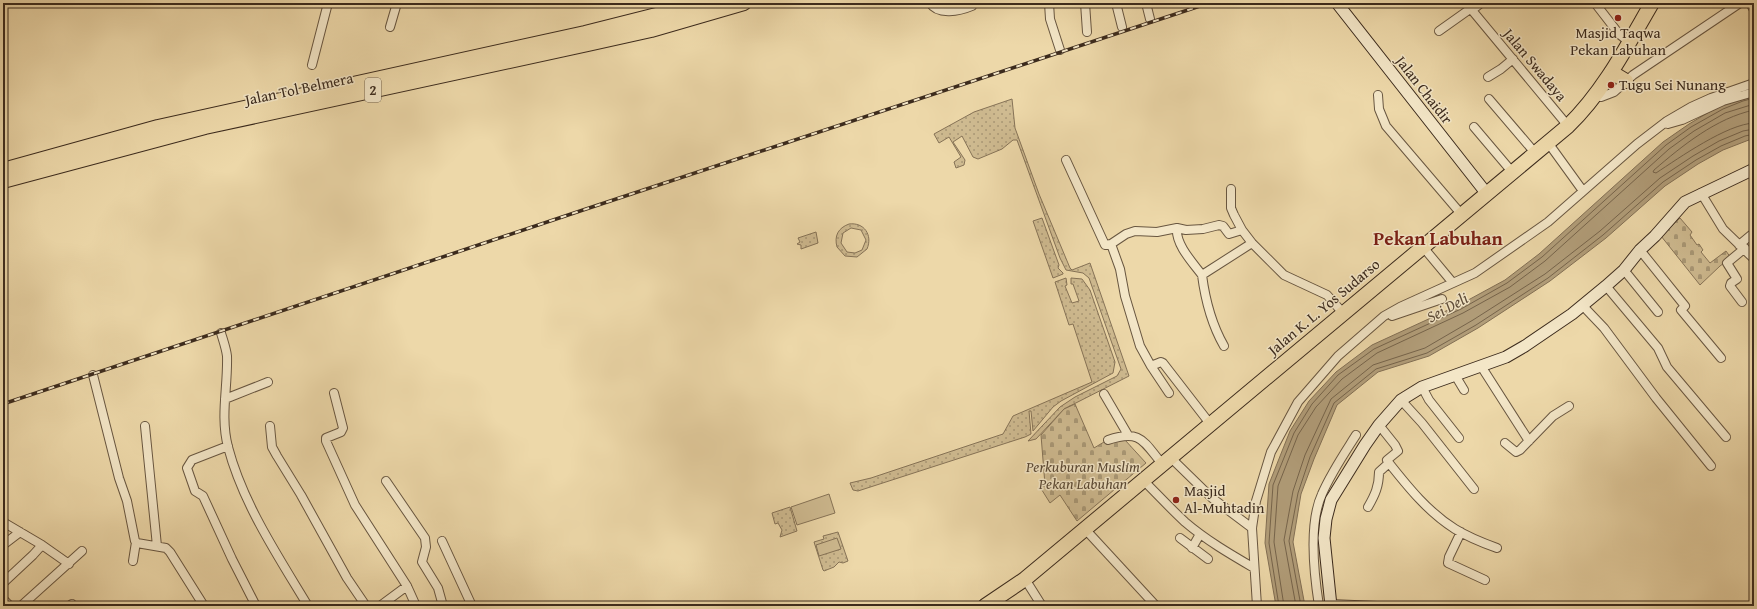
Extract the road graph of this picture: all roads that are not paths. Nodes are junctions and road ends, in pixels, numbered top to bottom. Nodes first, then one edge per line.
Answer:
1 (328, 3) edge
2 (397, 3) edge
3 (704, 3) edge
4 (744, 3) edge
5 (930, 3) edge
6 (1048, 3) edge
7 (1085, 3) edge
8 (1116, 3) edge
9 (1146, 3) edge
10 (1337, 3) edge
11 (1481, 3) edge
12 (1595, 3) edge
13 (1652, 3) edge
14 (1740, 3) edge
15 (1750, 3) edge
16 (972, 6) dead end
17 (1469, 7) edge
18 (1754, 10) edge
19 (1150, 19) dead end
20 (390, 27) dead end
21 (1122, 27) dead end
22 (1439, 31) dead end
23 (1087, 32) dead end
24 (1629, 42) junction
25 (1060, 50) dead end
26 (1513, 59) junction
27 (312, 65) dead end
28 (1611, 72) junction
29 (1488, 76) dead end
30 (1626, 81) junction
31 (1754, 83) edge
32 (1754, 92) edge
33 (1596, 94) junction
34 (1378, 95) dead end
35 (1489, 99) dead end
36 (1568, 126) junction
37 (1661, 126) junction
38 (1474, 127) dead end
39 (1549, 144) junction
40 (1536, 154) junction
41 (1066, 160) dead end
42 (1754, 169) edge
43 (3, 170) edge
44 (1513, 173) junction
45 (3, 181) edge
46 (1231, 189) dead end
47 (1583, 191) junction
48 (1701, 193) junction
49 (1487, 194) junction
50 (1462, 215) junction
51 (1177, 228) junction
52 (1242, 230) junction
53 (1754, 237) edge
54 (1252, 243) junction
55 (1111, 244) junction
56 (1742, 246) junction
57 (1423, 248) junction
58 (1640, 250) junction
59 (1754, 259) edge
60 (1624, 270) junction
61 (1202, 275) junction
62 (1452, 283) junction
63 (1606, 286) junction
64 (1442, 299) dead end
65 (1742, 302) dead end
66 (1583, 306) junction
67 (1658, 312) dead end
68 (1343, 314) junction
69 (1378, 321) junction
70 (221, 332) dead end
71 (1224, 346) dead end
72 (1721, 358) dead end
73 (1151, 366) junction
74 (1481, 366) junction
75 (93, 375) dead end
76 (1455, 375) junction
77 (268, 382) dead end
78 (1422, 387) junction
79 (1464, 390) dead end
80 (334, 393) dead end
81 (1169, 393) dead end
82 (1104, 394) dead end
83 (225, 399) junction
84 (1401, 400) junction
85 (1569, 406) dead end
86 (1211, 425) junction
87 (1379, 425) junction
88 (145, 426) dead end
89 (270, 426) dead end
90 (1128, 435) junction
91 (1356, 435) dead end
92 (1726, 437) dead end
93 (1459, 438) dead end
94 (1108, 440) dead end
95 (1529, 441) junction
96 (1505, 443) dead end
97 (228, 446) junction
98 (1167, 461) junction
99 (1388, 463) junction
100 (1711, 466) dead end
101 (386, 481) dead end
102 (1144, 481) junction
103 (1474, 489) dead end
104 (1368, 507) dead end
105 (3, 522) edge
106 (1252, 528) junction
107 (1085, 529) junction
108 (20, 532) junction
109 (1461, 532) junction
110 (1200, 534) junction
111 (1180, 538) dead end
112 (442, 541) dead end
113 (136, 542) junction
114 (3, 545) edge
115 (42, 545) junction
116 (157, 546) junction
117 (1192, 548) junction
118 (1497, 548) dead end
119 (82, 551) dead end
120 (1208, 559) dead end
121 (133, 561) dead end
122 (68, 564) junction
123 (1254, 568) junction
124 (1025, 579) junction
125 (1485, 580) dead end
126 (3, 583) edge
127 (407, 586) junction
128 (3, 599) edge
129 (987, 605) edge
130 (1331, 605) edge
131 (10, 606) edge
132 (21, 606) edge
133 (204, 606) edge
134 (256, 606) edge
135 (308, 606) edge
136 (366, 606) edge
137 (380, 606) edge
138 (416, 606) edge
139 (443, 606) edge
140 (472, 606) edge
141 (1042, 606) edge
142 (1156, 606) edge
143 (1257, 606) edge
144 (1319, 606) edge
145 (1377, 606) edge

1 - 27 street
2 - 20 street
3 - 43 highway, Jalan Tol Belmera / 2
4 - 45 highway, Jalan Tol Belmera / 2
5 - 16 street
6 - 25 street
7 - 23 street
8 - 21 street
9 - 19 street
10 - 49 street, Jalan Chaidir
11 - 17 street
12 - 24 street
13 - 24 highway, Jalan K. L. Yos Sudarso
14 - 30 street
15 - 18 street
17 - 22 street
17 - 26 street, Jalan Swadaya
24 - 28 highway, Jalan K. L. Yos Sudarso
26 - 29 street
26 - 36 street, Jalan Swadaya
28 - 30 highway
28 - 33 highway, Jalan K. L. Yos Sudarso
30 - 33 street
31 - 37 street
32 - 37 street
33 - 36 highway, Jalan K. L. Yos Sudarso
34 - 50 street
35 - 40 street
36 - 39 highway, Jalan K. L. Yos Sudarso
37 - 47 street
38 - 44 street
39 - 40 highway, Jalan K. L. Yos Sudarso
39 - 47 street
40 - 44 highway, Jalan K. L. Yos Sudarso
41 - 55 street
42 - 48 street
44 - 49 highway, Jalan K. L. Yos Sudarso
46 - 52 street
47 - 62 street
48 - 56 street
48 - 58 street
49 - 50 highway, Jalan K. L. Yos Sudarso
50 - 57 highway, Jalan K. L. Yos Sudarso
51 - 52 street
51 - 55 street
51 - 61 street
52 - 54 street
53 - 56 street
54 - 61 street
54 - 68 street
55 - 73 street
56 - 59 street
56 - 65 street
57 - 62 street
57 - 68 highway, Jalan K. L. Yos Sudarso
58 - 60 street
58 - 72 street
60 - 63 street
60 - 67 street
61 - 71 street
62 - 69 street
63 - 66 street
63 - 92 street
64 - 69 street
66 - 74 street
66 - 100 street
68 - 86 highway, Jalan K. L. Yos Sudarso
69 - 106 street
70 - 83 street
73 - 81 street
73 - 86 street
74 - 76 street
74 - 95 street
75 - 113 street
76 - 78 street
76 - 79 street
77 - 83 street
78 - 84 street
78 - 93 street
80 - 127 street
82 - 90 street
83 - 97 street
84 - 87 street
84 - 103 street
85 - 95 street
86 - 98 highway, Jalan K. L. Yos Sudarso
87 - 99 street
87 - 130 street
88 - 116 street
89 - 136 street
90 - 94 street
90 - 98 street
91 - 144 street
95 - 96 street
97 - 134 street
97 - 135 street
98 - 102 highway, Jalan K. L. Yos Sudarso
98 - 106 street
99 - 104 street
99 - 109 street
101 - 139 street
102 - 107 highway, Jalan K. L. Yos Sudarso
102 - 110 street
105 - 108 street
106 - 123 street
107 - 124 highway, Jalan K. L. Yos Sudarso
107 - 142 street
108 - 114 street
108 - 115 street
109 - 118 street
109 - 125 street
110 - 117 street
110 - 123 street
111 - 117 street
112 - 140 street
113 - 116 street
113 - 121 street
115 - 122 street
115 - 126 street
116 - 133 street
117 - 120 street
119 - 122 street
122 - 132 street
123 - 143 street
124 - 129 highway, Jalan K. L. Yos Sudarso
124 - 141 street
127 - 137 street
127 - 138 street
128 - 131 street
130 - 145 street

